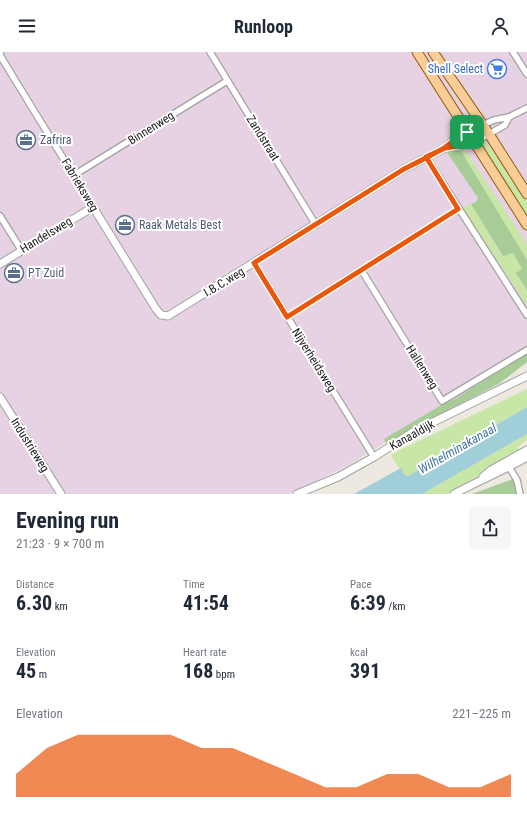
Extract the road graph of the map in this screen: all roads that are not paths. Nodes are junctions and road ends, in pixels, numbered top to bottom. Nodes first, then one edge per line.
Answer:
1 (0, 52) edge
2 (210, 52) edge
3 (418, 52) edge
4 (433, 52) edge
5 (513, 52) edge
6 (527, 74) edge
7 (227, 81) junction
8 (527, 108) edge
9 (508, 117) junction
10 (483, 125) junction
11 (467, 132) junction
12 (489, 134) junction
13 (472, 141) junction
14 (445, 148) junction
15 (426, 157) junction
16 (74, 176) junction
17 (527, 194) edge
18 (93, 207) junction
19 (458, 209) junction
20 (0, 216) edge
21 (316, 224) junction
22 (527, 226) edge
23 (22, 251) junction
24 (254, 263) junction
25 (0, 264) edge
26 (362, 271) junction
27 (527, 315) edge
28 (163, 316) joint
29 (287, 317) junction
30 (527, 350) edge
31 (527, 376) edge
32 (0, 397) edge
33 (527, 450) edge
34 (374, 457) junction
35 (527, 457) edge
36 (508, 464) junction
37 (61, 494) edge
38 (297, 494) edge
39 (454, 494) edge
40 (520, 494) edge

1 - 16 street, Fabrieksweg
2 - 7 street, Zandstraat
3 - 11 main road
4 - 10 main road
5 - 6 street
7 - 16 street, Binnenweg
7 - 21 street, Zandstraat
8 - 9 street
9 - 10 street
9 - 12 street
10 - 11 street, I.B.C.weg
10 - 12 main road
11 - 13 main road
11 - 14 street, I.B.C.weg
12 - 13 street, I.B.C.weg
12 - 17 main road
13 - 14 street, I.B.C.weg
13 - 22 main road
14 - 15 street, I.B.C.weg
15 - 19 street
15 - 21 street, I.B.C.weg
16 - 18 street, Fabrieksweg
18 - 23 street, Handelsweg
18 - 28 street, Fabrieksweg
19 - 26 street
19 - 27 street
20 - 23 street
21 - 24 street, I.B.C.weg
23 - 25 street, Handelsweg
24 - 28 street, I.B.C.weg
24 - 29 street, Nijverheidsweg
26 - 29 street
26 - 30 street, Hallenweg
29 - 34 street, Nijverheidsweg
31 - 34 street, Kanaaldijk
32 - 37 street, Industrieweg
33 - 36 street
34 - 38 street, Kanaaldijk
35 - 36 street
36 - 39 street
36 - 40 street

